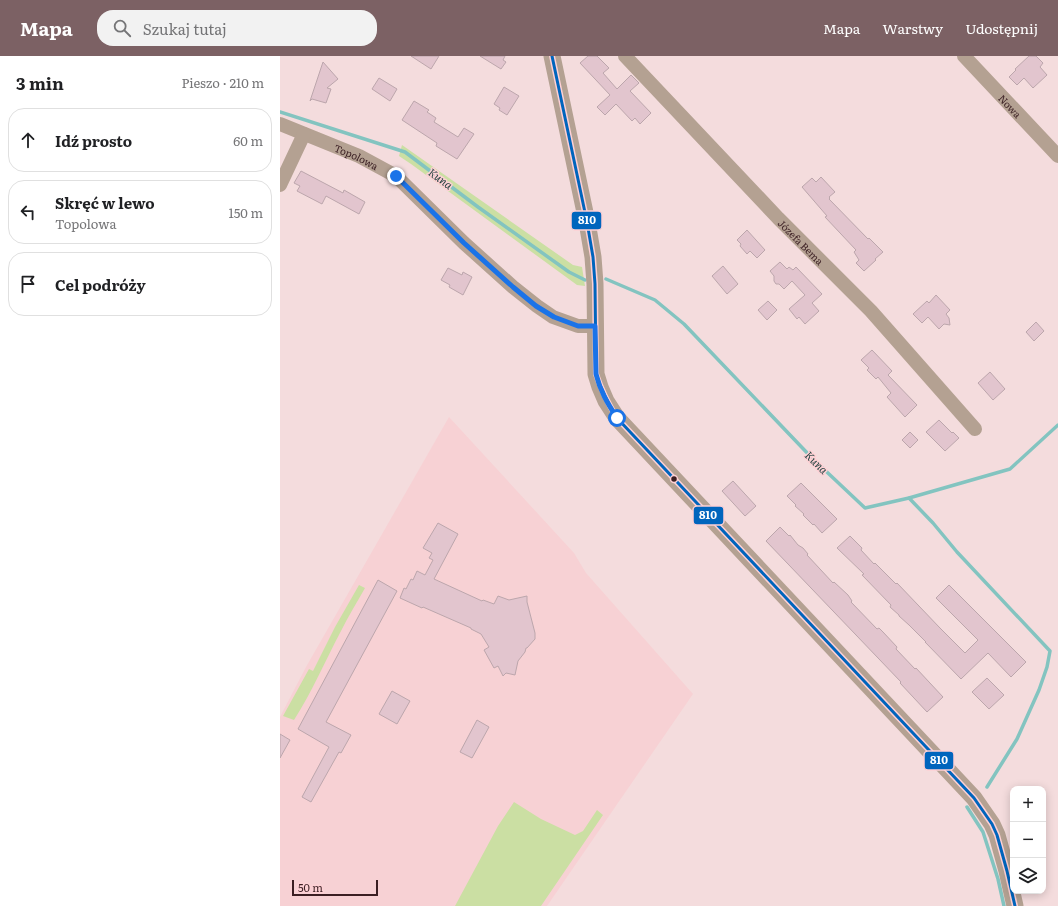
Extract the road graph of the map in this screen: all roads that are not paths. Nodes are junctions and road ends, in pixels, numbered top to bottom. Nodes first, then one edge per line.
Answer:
1 (552, 56) edge
2 (625, 56) edge
3 (964, 56) edge
4 (280, 124) edge
5 (304, 134) junction
6 (1058, 156) edge
7 (280, 184) edge
8 (595, 326) junction
9 (975, 429) dead end
10 (1015, 906) edge

1 - 8 street
2 - 9 street, Józefa Bema
3 - 6 street, Nowa
4 - 5 street, Topolowa
5 - 7 street
5 - 8 street, Topolowa
8 - 10 street

